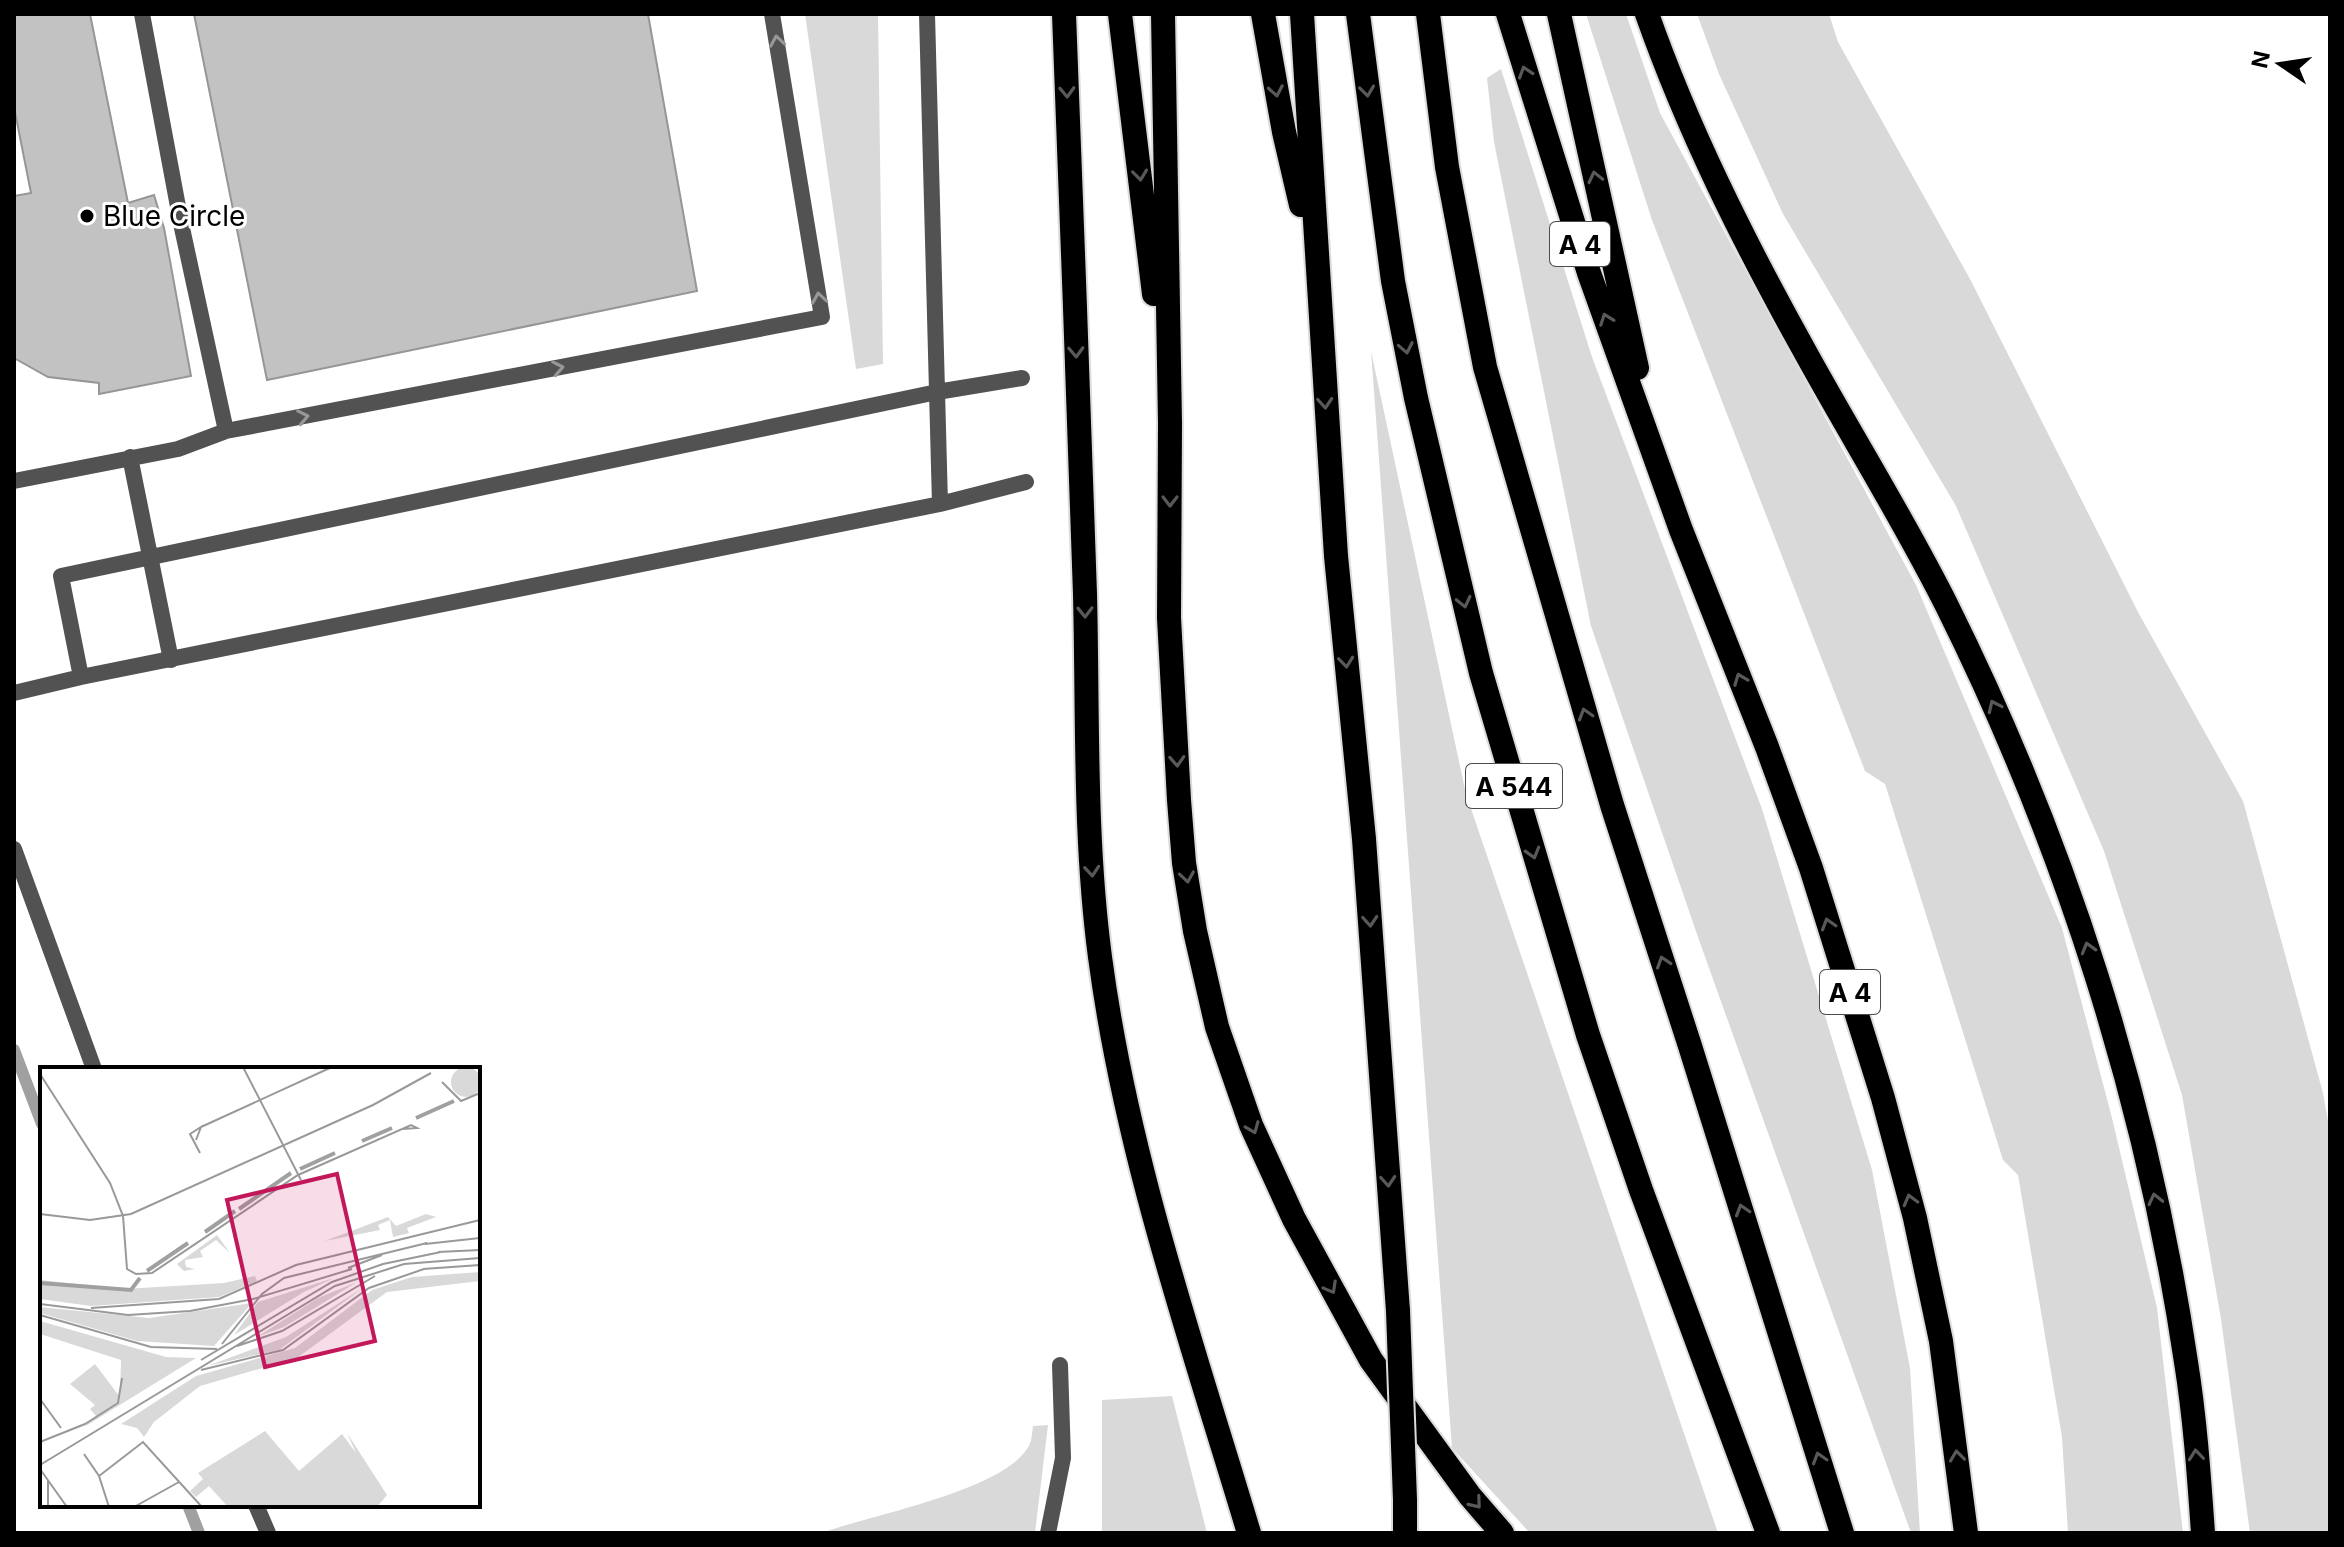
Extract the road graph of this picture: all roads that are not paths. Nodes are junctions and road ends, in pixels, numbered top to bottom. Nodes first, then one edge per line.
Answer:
1 (142, 14) edge
2 (772, 14) edge
3 (927, 14) edge
4 (1064, 14) edge
5 (1120, 14) edge
6 (1163, 14) edge
7 (1263, 14) edge
8 (1302, 14) edge
9 (1358, 14) edge
10 (1428, 14) edge
11 (1508, 14) edge
12 (1559, 14) edge
13 (1647, 14) edge
14 (1316, 270) junction
15 (1022, 378) dead end
16 (937, 392) junction
17 (1170, 423) junction
18 (226, 431) junction
19 (130, 457) junction
20 (1660, 472) junction
21 (14, 481) edge
22 (1026, 482) dead end
23 (940, 504) junction
24 (149, 558) junction
25 (171, 660) junction
26 (81, 677) junction
27 (14, 693) edge
28 (14, 849) edge
29 (93, 1067) edge
30 (1060, 1365) dead end
31 (257, 1507) edge
32 (268, 1533) edge
33 (1048, 1533) edge
34 (1249, 1533) edge
35 (1405, 1533) edge
36 (1502, 1533) edge
37 (1768, 1533) edge
38 (1842, 1533) edge
39 (1966, 1533) edge
40 (2203, 1533) edge

1 - 18 street
18 -> 2 street
3 - 16 street
4 -> 34 highway
5 -> 17 highway
6 - 17 highway
7 -> 14 highway
8 - 14 highway
9 -> 37 highway, A 544
38 -> 10 highway, A 544
20 -> 11 highway, A 4
20 -> 12 highway
40 -> 13 highway
14 -> 35 highway, bridge
15 - 16 street
16 - 23 street
16 - 24 street
17 -> 36 highway
18 - 19 street
19 - 21 street
19 - 24 street
39 -> 20 highway, A 4
22 - 23 street
23 - 25 street
24 - 25 street
24 - 26 street
25 - 26 street
26 - 27 street
28 - 29 street
30 - 33 street
31 - 32 street

